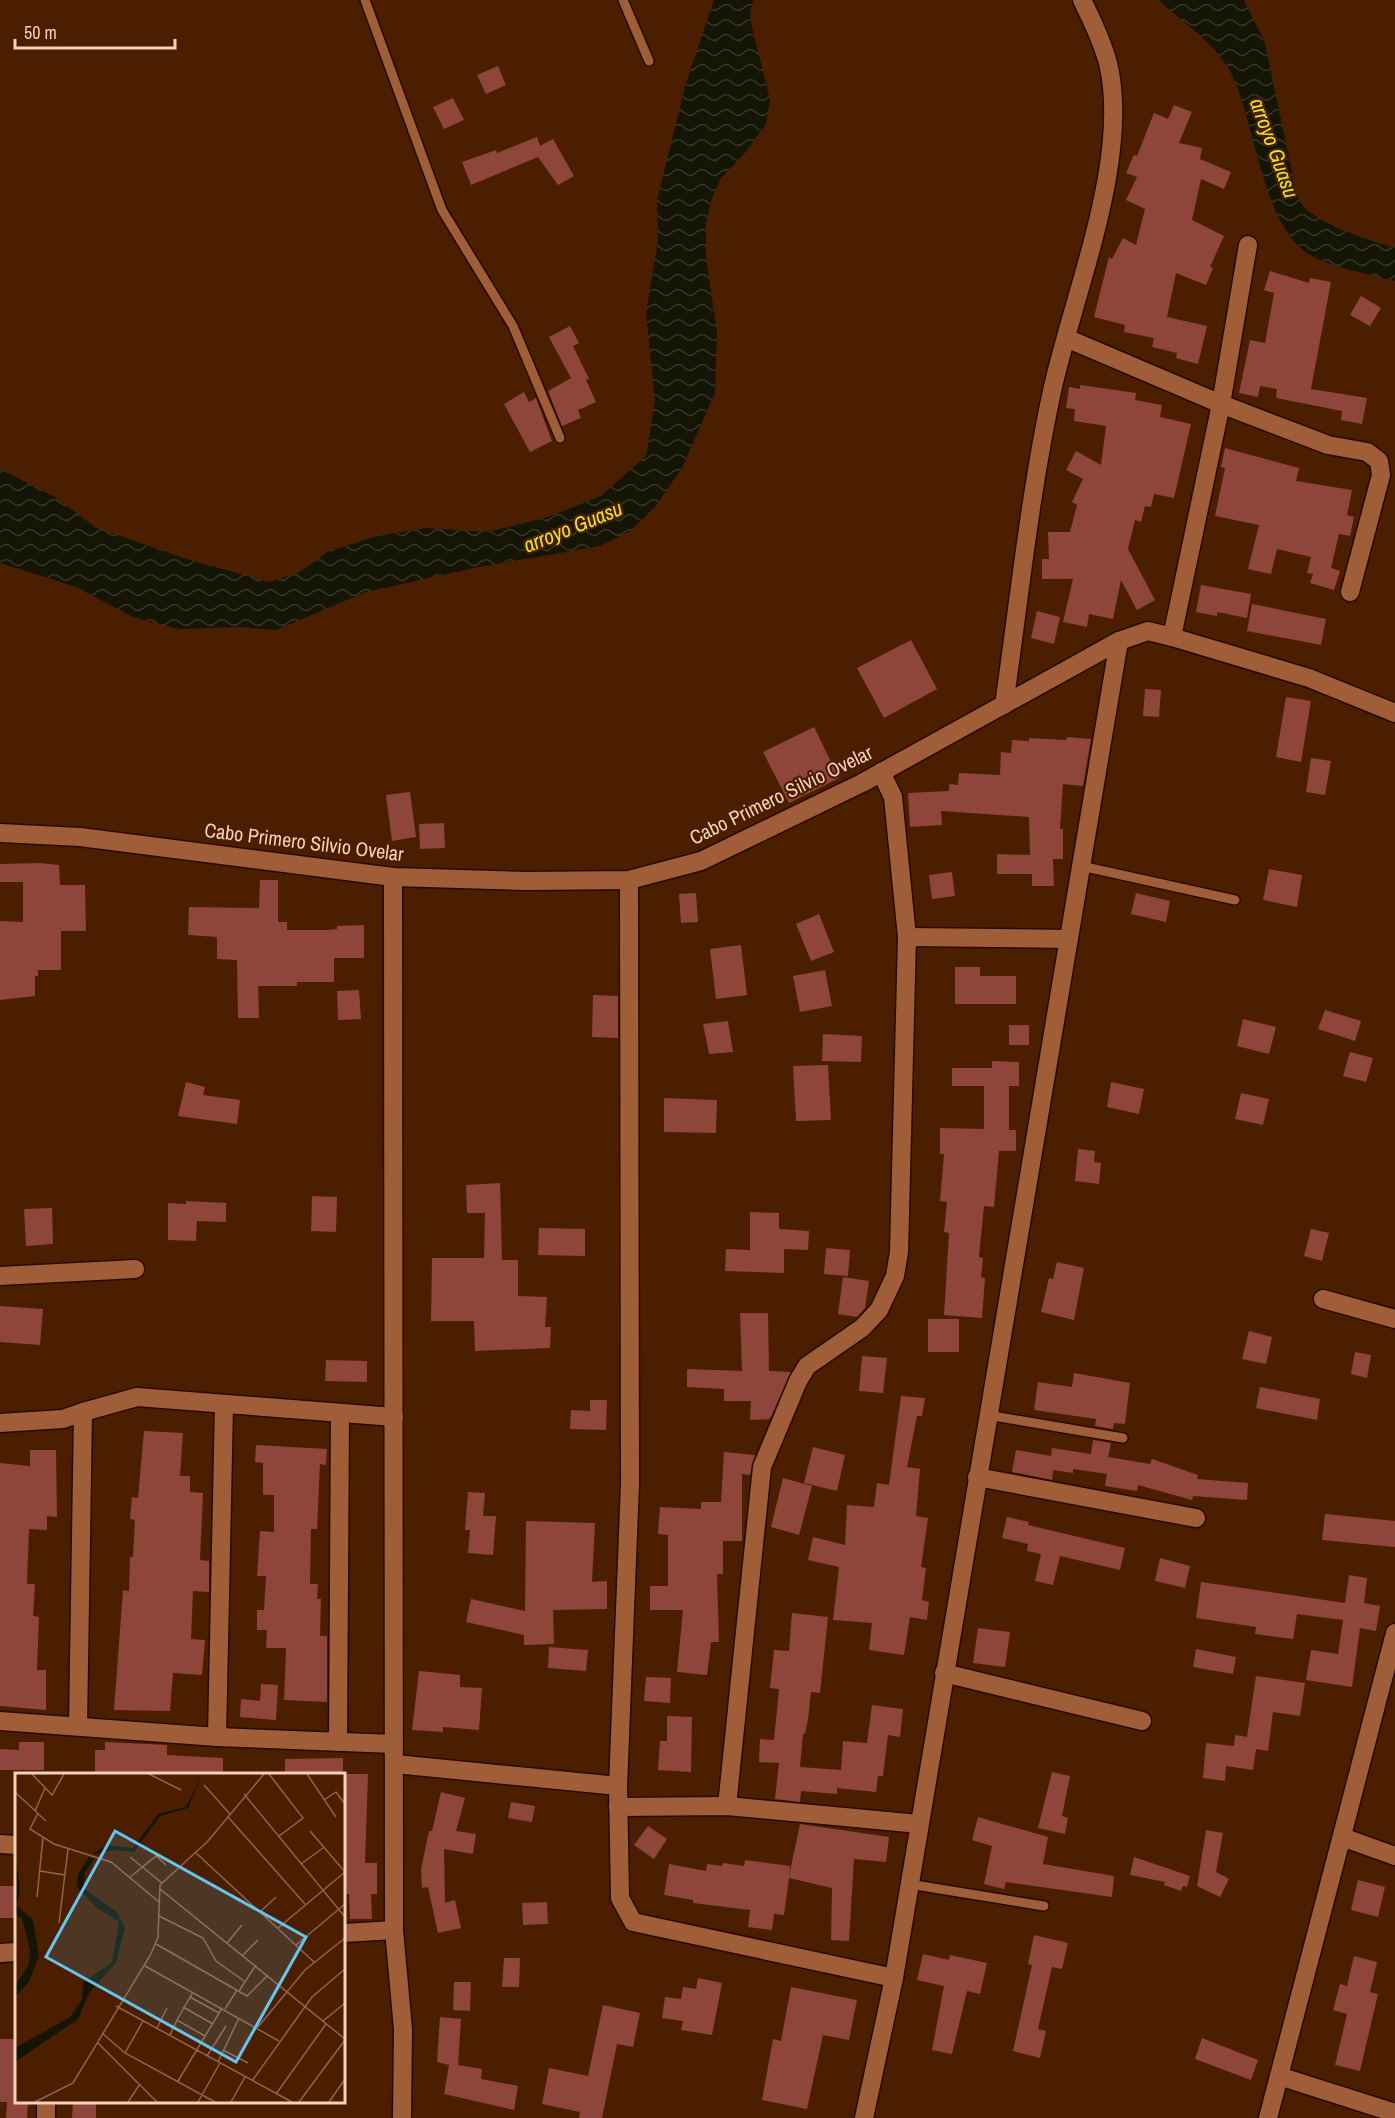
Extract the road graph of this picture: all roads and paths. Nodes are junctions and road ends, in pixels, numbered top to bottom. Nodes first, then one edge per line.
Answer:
1 (365, 0) edge
2 (622, 0) edge
3 (1082, 0) edge
4 (649, 61) dead end
5 (1248, 245) dead end
6 (1066, 338) junction
7 (1221, 404) junction
8 (560, 438) dead end
9 (1350, 592) dead end
10 (1172, 637) junction
11 (1119, 640) junction
12 (1004, 705) junction
13 (1395, 713) edge
14 (881, 772) junction
15 (0, 833) edge
16 (1081, 866) junction
17 (393, 878) junction
18 (629, 880) junction
19 (1235, 900) dead end
20 (907, 937) junction
21 (1069, 939) junction
22 (135, 1269) dead end
23 (0, 1276) edge
24 (1323, 1299) dead end
25 (1395, 1319) edge
26 (224, 1405) junction
27 (83, 1412) junction
28 (340, 1414) junction
29 (987, 1415) junction
30 (394, 1417) junction
31 (0, 1423) edge
32 (1123, 1438) dead end
33 (977, 1477) junction
34 (1196, 1518) dead end
35 (1395, 1633) edge
36 (944, 1673) junction
37 (0, 1721) edge
38 (1142, 1721) dead end
39 (78, 1726) junction
40 (217, 1737) junction
41 (338, 1742) junction
42 (394, 1744) junction
43 (394, 1764) junction
44 (618, 1786) junction
45 (727, 1806) junction
46 (618, 1807) junction
47 (919, 1824) junction
48 (1342, 1837) junction
49 (0, 1844) edge
50 (15, 1845) edge
51 (1395, 1856) edge
52 (909, 1884) junction
53 (1044, 1906) dead end
54 (394, 1930) junction
55 (345, 1933) edge
56 (15, 1952) edge
57 (0, 1953) edge
58 (894, 1978) junction
59 (1279, 2076) junction
60 (1395, 2113) edge
61 (402, 2118) edge
62 (864, 2118) edge
63 (1268, 2118) edge

1 - 8 lane
2 - 4 lane
3 - 6 street
5 - 7 street
6 - 7 street
6 - 12 street
7 - 9 street
7 - 10 street
10 - 11 street, Cabo Primero Silvio Ovelar
10 - 13 street, Cabo Primero Silvio Ovelar
11 - 12 street, Cabo Primero Silvio Ovelar
11 - 16 street
12 - 14 street, Cabo Primero Silvio Ovelar
14 - 18 street, Cabo Primero Silvio Ovelar
14 - 20 street
15 - 17 street, Cabo Primero Silvio Ovelar
16 - 19 lane
16 - 21 street
17 - 18 street, Cabo Primero Silvio Ovelar
17 - 30 street
18 - 44 street
20 - 21 street
20 - 45 street
21 - 29 street
22 - 23 street
24 - 25 street
26 - 27 street
26 - 28 street
26 - 40 street
27 - 31 street
27 - 39 street
28 - 30 street
28 - 41 street
29 - 32 lane
29 - 33 street
30 - 42 street
33 - 34 street
33 - 36 street
35 - 48 street
36 - 38 street
36 - 47 street
37 - 39 street
39 - 40 street
40 - 41 street
41 - 42 street
42 - 43 street
43 - 44 street
43 - 54 street
44 - 46 street
45 - 46 street
45 - 47 street
46 - 58 street
47 - 52 street
48 - 51 street
48 - 59 street
49 - 50 street
52 - 53 lane
52 - 58 street
54 - 55 street
54 - 61 street
56 - 57 street
58 - 62 street
59 - 60 street
59 - 63 street

